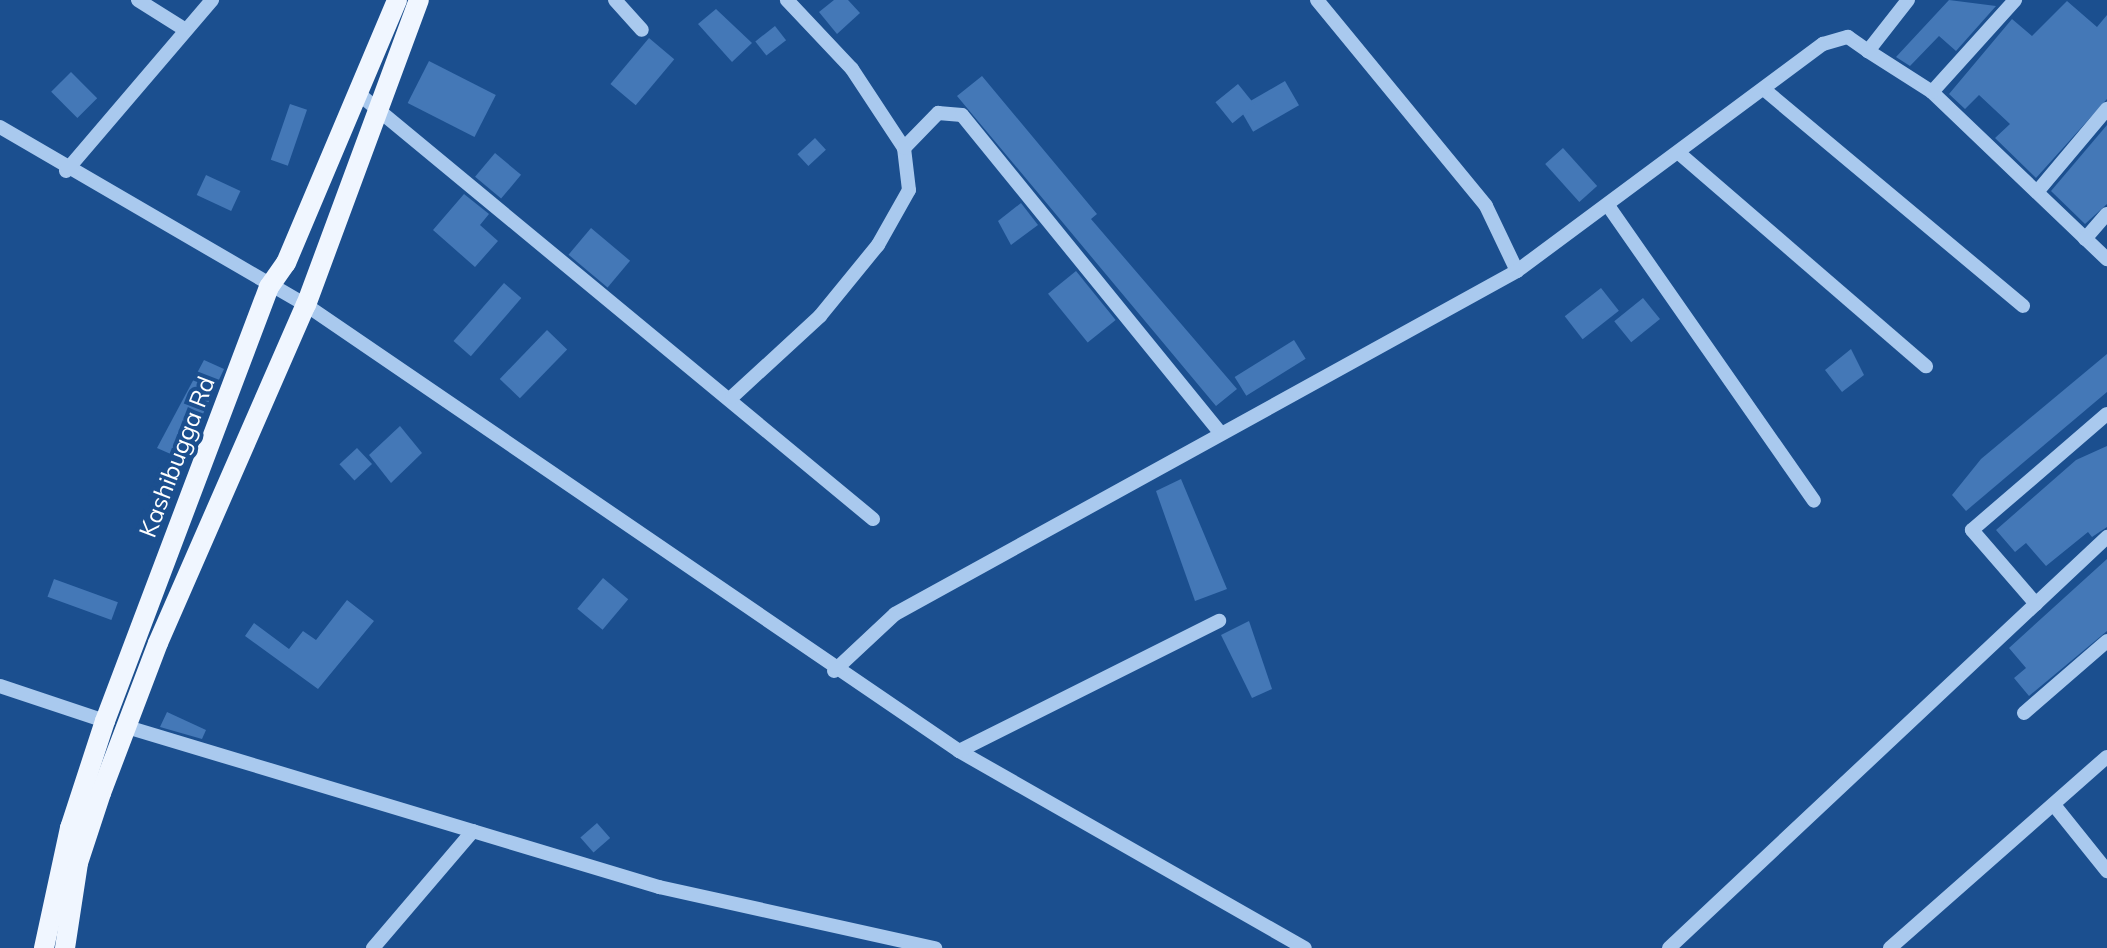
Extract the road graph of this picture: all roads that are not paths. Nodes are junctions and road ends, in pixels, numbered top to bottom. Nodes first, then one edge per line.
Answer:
1 (138, 0) edge
2 (212, 0) edge
3 (397, 0) edge
4 (419, 0) edge
5 (615, 0) edge
6 (787, 0) edge
7 (1317, 0) edge
8 (1908, 0) edge
9 (2015, 0) edge
10 (184, 29) junction
11 (642, 30) dead end
12 (1868, 51) junction
13 (1766, 91) junction
14 (1932, 92) junction
15 (359, 94) junction
16 (2107, 109) edge
17 (378, 111) junction
18 (0, 127) edge
19 (904, 148) junction
20 (1680, 154) junction
21 (66, 171) junction
22 (2037, 192) junction
23 (1609, 207) junction
24 (2107, 214) edge
25 (2085, 239) junction
26 (2107, 259) edge
27 (1517, 271) junction
28 (269, 287) junction
29 (306, 305) junction
30 (2023, 306) dead end
31 (1926, 366) dead end
32 (732, 397) junction
33 (2107, 414) edge
34 (1220, 433) junction
35 (1814, 501) dead end
36 (873, 519) dead end
37 (2107, 537) edge
38 (2036, 604) junction
39 (1219, 621) dead end
40 (2107, 641) edge
41 (834, 671) junction
42 (0, 686) edge
43 (2024, 713) dead end
44 (105, 721) junction
45 (127, 727) junction
46 (959, 751) junction
47 (2107, 757) edge
48 (2054, 805) junction
49 (473, 831) junction
50 (2107, 871) edge
51 (44, 948) edge
52 (65, 948) edge
53 (373, 948) edge
54 (935, 948) edge
55 (1305, 948) edge
56 (1669, 948) edge
57 (1890, 948) edge

1 - 10 street
2 - 10 street
3 - 15 main road, Kashibugga Rd
4 - 17 main road
5 - 11 street
6 - 19 street
7 - 27 street
8 - 12 street
9 - 14 street
10 - 21 street
12 - 13 street
12 - 14 street
13 - 20 street
13 - 30 street
14 - 22 street
15 - 17 street
15 - 28 main road, Kashibugga Rd
16 - 22 street
17 - 29 main road
17 - 32 street
18 - 21 street
19 - 32 street
19 - 34 street
20 - 23 street
20 - 31 street
21 - 28 street
22 - 25 street
23 - 27 street
23 - 35 street
24 - 25 street
25 - 26 street
27 - 34 street
28 - 29 street
28 - 44 main road, Kashibugga Rd
29 - 41 street
29 - 45 main road
32 - 36 street
33 - 38 street
34 - 41 street
37 - 38 street
38 - 56 street
39 - 46 street
40 - 43 street
41 - 46 street
42 - 44 street
44 - 51 main road, Kashibugga Rd
45 - 49 street
45 - 52 main road
46 - 55 street
47 - 48 street
48 - 50 street
48 - 57 street
49 - 53 street
49 - 54 street

